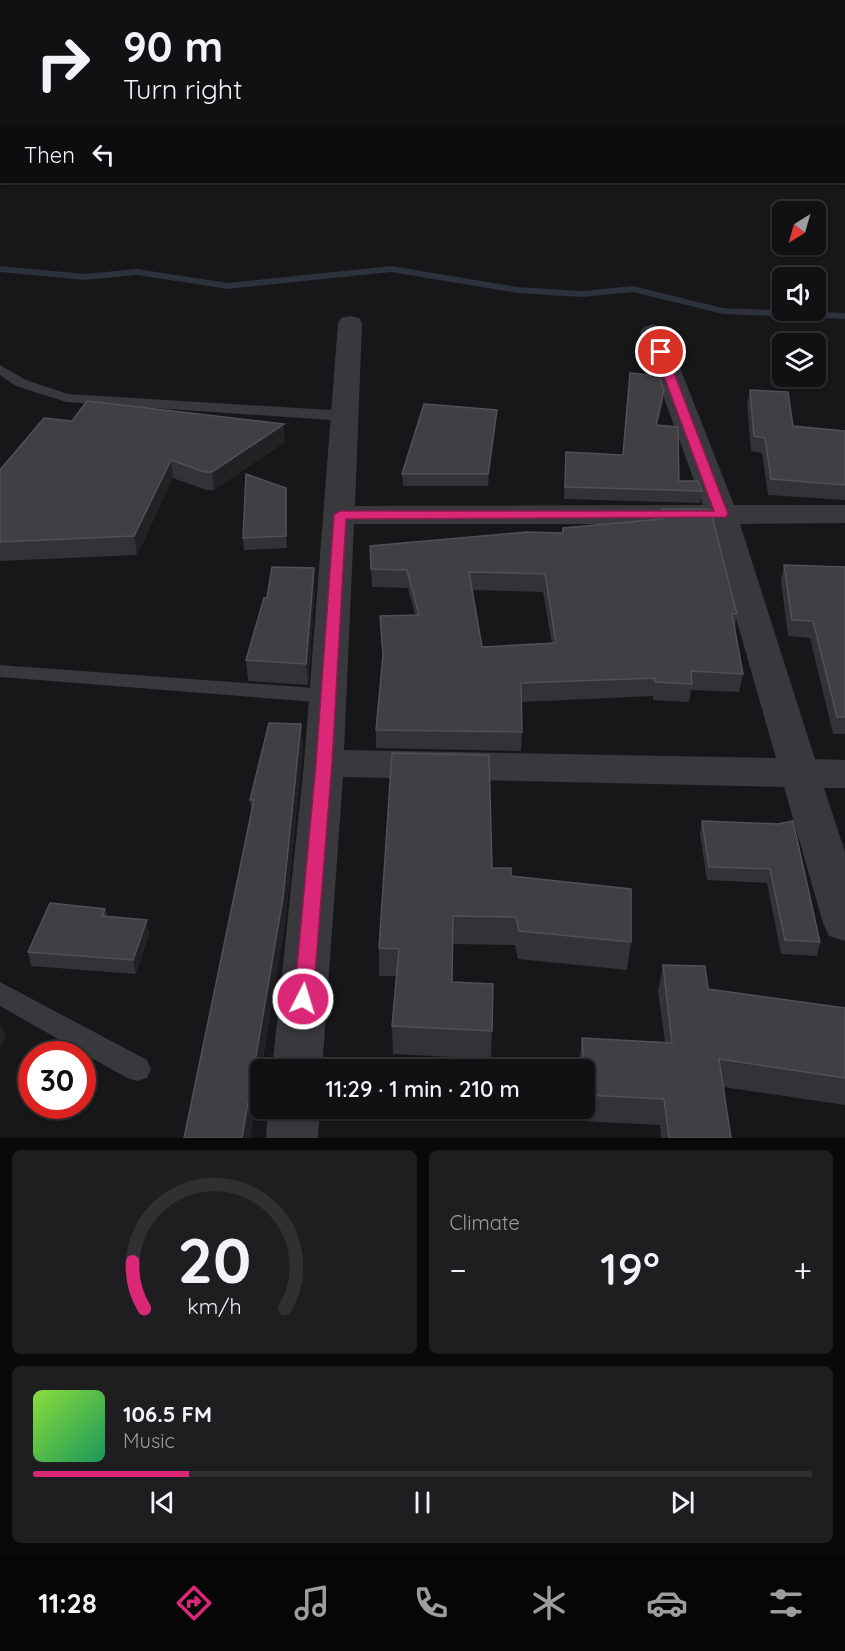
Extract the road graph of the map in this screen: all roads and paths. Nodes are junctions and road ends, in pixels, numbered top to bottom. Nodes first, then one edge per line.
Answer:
1 (351, 323) dead end
2 (653, 332) dead end
3 (0, 369) edge
4 (346, 416) junction
5 (722, 514) junction
6 (845, 514) edge
7 (340, 515) junction
8 (0, 671) edge
9 (328, 696) junction
10 (324, 763) junction
11 (845, 774) edge
12 (799, 775) junction
13 (845, 923) edge
14 (0, 993) edge
15 (298, 1059) edge
16 (137, 1069) dead end
17 (293, 1119) edge
18 (292, 1138) edge

1 - 4 street
2 - 5 street
3 - 4 lane
4 - 7 street
5 - 6 street
5 - 7 street
5 - 12 street
7 - 9 street
8 - 9 lane
9 - 10 street
10 - 12 street
10 - 15 street
11 - 12 street
12 - 13 street
14 - 16 lane
17 - 18 street

